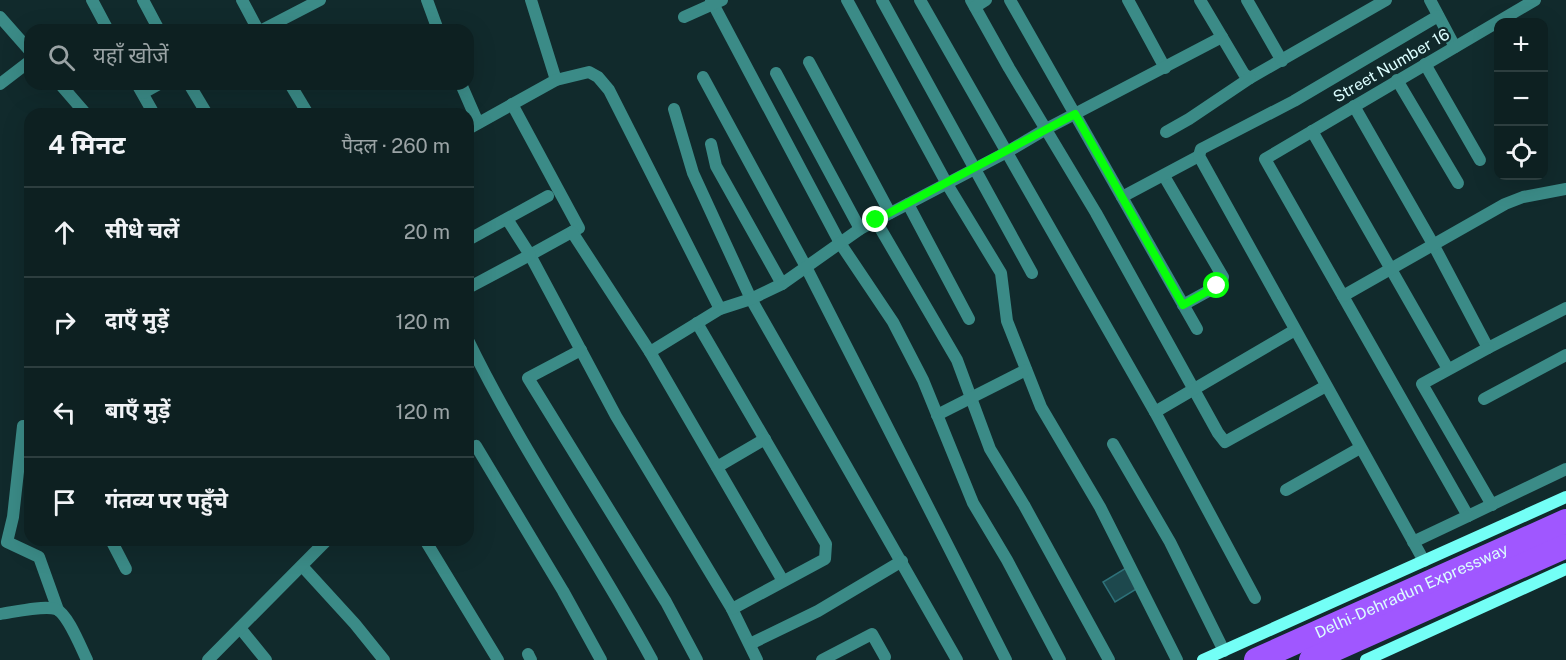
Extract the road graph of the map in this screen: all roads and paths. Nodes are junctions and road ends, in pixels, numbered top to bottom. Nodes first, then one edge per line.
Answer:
1 (92, 0) edge
2 (143, 0) edge
3 (242, 0) edge
4 (320, 0) edge
5 (428, 0) edge
6 (531, 0) edge
7 (847, 0) edge
8 (882, 0) edge
9 (920, 0) edge
10 (986, 0) edge
11 (1010, 0) edge
12 (1128, 0) edge
13 (1200, 0) edge
14 (1247, 0) edge
15 (1386, 0) edge
16 (1430, 0) edge
17 (1535, 0) edge
18 (716, 1) edge
19 (973, 3) edge
20 (1519, 4) edge
21 (1438, 15) junction
22 (0, 17) edge
23 (684, 17) dead end
24 (105, 24) edge
25 (156, 24) edge
26 (256, 24) edge
27 (272, 24) edge
28 (436, 24) edge
29 (1222, 37) junction
30 (24, 44) edge
31 (1455, 47) junction
32 (1282, 61) junction
33 (809, 62) dead end
34 (1425, 64) junction
35 (24, 66) edge
36 (1165, 69) junction
37 (776, 73) dead end
38 (703, 77) dead end
39 (1250, 78) junction
40 (556, 80) junction
41 (1397, 80) junction
42 (0, 84) edge
43 (65, 90) edge
44 (141, 90) edge
45 (193, 90) edge
46 (294, 90) edge
47 (463, 90) edge
48 (512, 104) junction
49 (1354, 106) junction
50 (81, 108) edge
51 (151, 108) edge
52 (203, 108) edge
53 (304, 108) edge
54 (468, 108) edge
55 (674, 109) dead end
56 (1075, 114) junction
57 (474, 125) edge
58 (1046, 129) junction
59 (1312, 131) junction
60 (1166, 132) dead end
61 (711, 144) dead end
62 (1007, 152) junction
63 (1199, 156) junction
64 (1480, 160) dead end
65 (973, 170) junction
66 (1164, 176) junction
67 (1458, 183) dead end
68 (947, 184) junction
69 (1566, 189) edge
70 (548, 196) dead end
71 (1122, 197) junction
72 (909, 204) junction
73 (890, 213) junction
74 (507, 219) junction
75 (876, 220) junction
76 (860, 229) junction
77 (572, 232) junction
78 (474, 237) edge
79 (840, 243) junction
80 (1433, 244) junction
81 (530, 255) junction
82 (806, 267) junction
83 (1391, 269) junction
84 (1032, 273) dead end
85 (782, 284) junction
86 (474, 285) edge
87 (1343, 296) junction
88 (751, 300) junction
89 (1183, 305) junction
90 (1566, 308) edge
91 (720, 309) junction
92 (969, 319) dead end
93 (697, 323) junction
94 (1197, 329) dead end
95 (1295, 330) junction
96 (1488, 348) junction
97 (581, 350) junction
98 (650, 352) junction
99 (474, 353) edge
100 (1566, 355) edge
101 (1448, 369) junction
102 (1026, 370) junction
103 (1326, 386) junction
104 (1194, 389) junction
105 (970, 398) junction
106 (1484, 399) dead end
107 (1155, 412) junction
108 (937, 415) junction
109 (23, 426) dead end
110 (765, 439) junction
111 (1113, 444) dead end
112 (474, 447) edge
113 (1360, 448) junction
114 (717, 467) junction
115 (1566, 469) edge
116 (1286, 490) dead end
117 (1566, 497) edge
118 (1491, 505) junction
119 (1468, 516) junction
120 (1566, 521) edge
121 (1413, 542) junction
122 (114, 546) edge
123 (321, 546) edge
124 (429, 546) edge
125 (1566, 546) edge
126 (902, 561) junction
127 (1424, 561) junction
128 (302, 566) junction
129 (126, 569) dead end
130 (1566, 569) edge
131 (783, 581) junction
132 (1255, 598) dead end
133 (732, 609) junction
134 (58, 610) junction
135 (0, 614) edge
136 (240, 627) junction
137 (1219, 641) junction
138 (750, 644) junction
139 (1174, 655) edge
140 (885, 657) dead end
141 (87, 660) edge
142 (208, 660) edge
143 (266, 660) edge
144 (384, 660) edge
145 (498, 660) edge
146 (601, 660) edge
147 (652, 660) edge
148 (698, 660) edge
149 (757, 660) edge
150 (822, 660) edge
151 (957, 660) edge
152 (1006, 660) edge
153 (1060, 660) edge
154 (1109, 660) edge
155 (1203, 660) edge
156 (1256, 660) edge
157 (1311, 660) edge
158 (1366, 660) edge

1 - 24 street
2 - 25 street
3 - 26 street
4 - 27 street
5 - 28 street
6 - 40 street
7 - 68 street
8 - 65 street
9 - 62 street
10 - 19 street
11 - 56 street
12 - 36 street
13 - 29 street
14 - 32 street
15 - 32 street
16 - 21 street
17 - 20 street, Street Number 16
18 - 23 street
18 - 79 street
19 - 58 street
20 - 31 street, Street Number 16
21 - 31 street
21 - 63 street
22 - 30 street
29 - 36 street
29 - 39 street
31 - 34 street, Street Number 16
32 - 39 street
33 - 73 street
34 - 41 street, Street Number 16
34 - 64 street
35 - 42 street
36 - 56 street
37 - 76 street
38 - 82 street
39 - 60 street
40 - 48 street
40 - 91 street
41 - 49 street, Street Number 16
41 - 67 street
43 - 50 street
44 - 51 street
45 - 52 street
46 - 53 street
47 - 54 street
48 - 57 street
48 - 77 street
49 - 59 street, Street Number 16
49 - 80 street
55 - 88 street
56 - 58 street
56 - 71 street
58 - 62 street
58 - 104 street
59 - 83 street
59 - 87 street, Street Number 16
61 - 85 street
62 - 65 street
62 - 107 street
63 - 66 street
63 - 95 street
65 - 68 street
65 - 84 street
66 - 71 street
66 - 89 street
68 - 72 street
68 - 102 street
69 - 80 street
70 - 74 street
71 - 89 street
72 - 73 street
72 - 92 street
73 - 75 street
74 - 78 street
74 - 81 street
75 - 76 street
75 - 105 street
76 - 79 street
77 - 81 street
77 - 98 street
79 - 82 street
79 - 108 street
80 - 83 street
80 - 96 street
81 - 86 street
81 - 97 street
82 - 85 street
82 - 152 street
83 - 87 street
83 - 101 street
85 - 88 street
87 - 119 street
88 - 91 street
88 - 126 street
89 - 94 street
90 - 96 street
91 - 93 street
93 - 98 street
93 - 110 street
95 - 103 street
95 - 104 street
96 - 101 street
97 - 133 street
97 - 148 street
98 - 114 street
99 - 147 street
100 - 106 street
101 - 118 street
102 - 105 street
102 - 139 street
103 - 104 street
103 - 113 street
104 - 107 street
105 - 108 street
105 - 154 street
107 - 132 street
108 - 153 street
109 - 134 street
110 - 114 street
110 - 131 street
111 - 137 street
112 - 146 street
113 - 116 street
113 - 121 street
114 - 131 street
115 - 118 street
117 - 127 street
118 - 119 street
119 - 121 street
120 - 156 highway, Delhi-Dehradun Expressway
121 - 127 street
122 - 129 street
123 - 128 street
124 - 145 street
125 - 157 highway, Delhi-Dehradun Expressway
126 - 138 street
126 - 151 street
127 - 137 street
128 - 136 street
128 - 144 street
130 - 158 street
131 - 133 street
133 - 138 street
134 - 135 street
134 - 141 street
136 - 142 street
136 - 143 street
137 - 155 street
138 - 149 street
140 - 150 street

